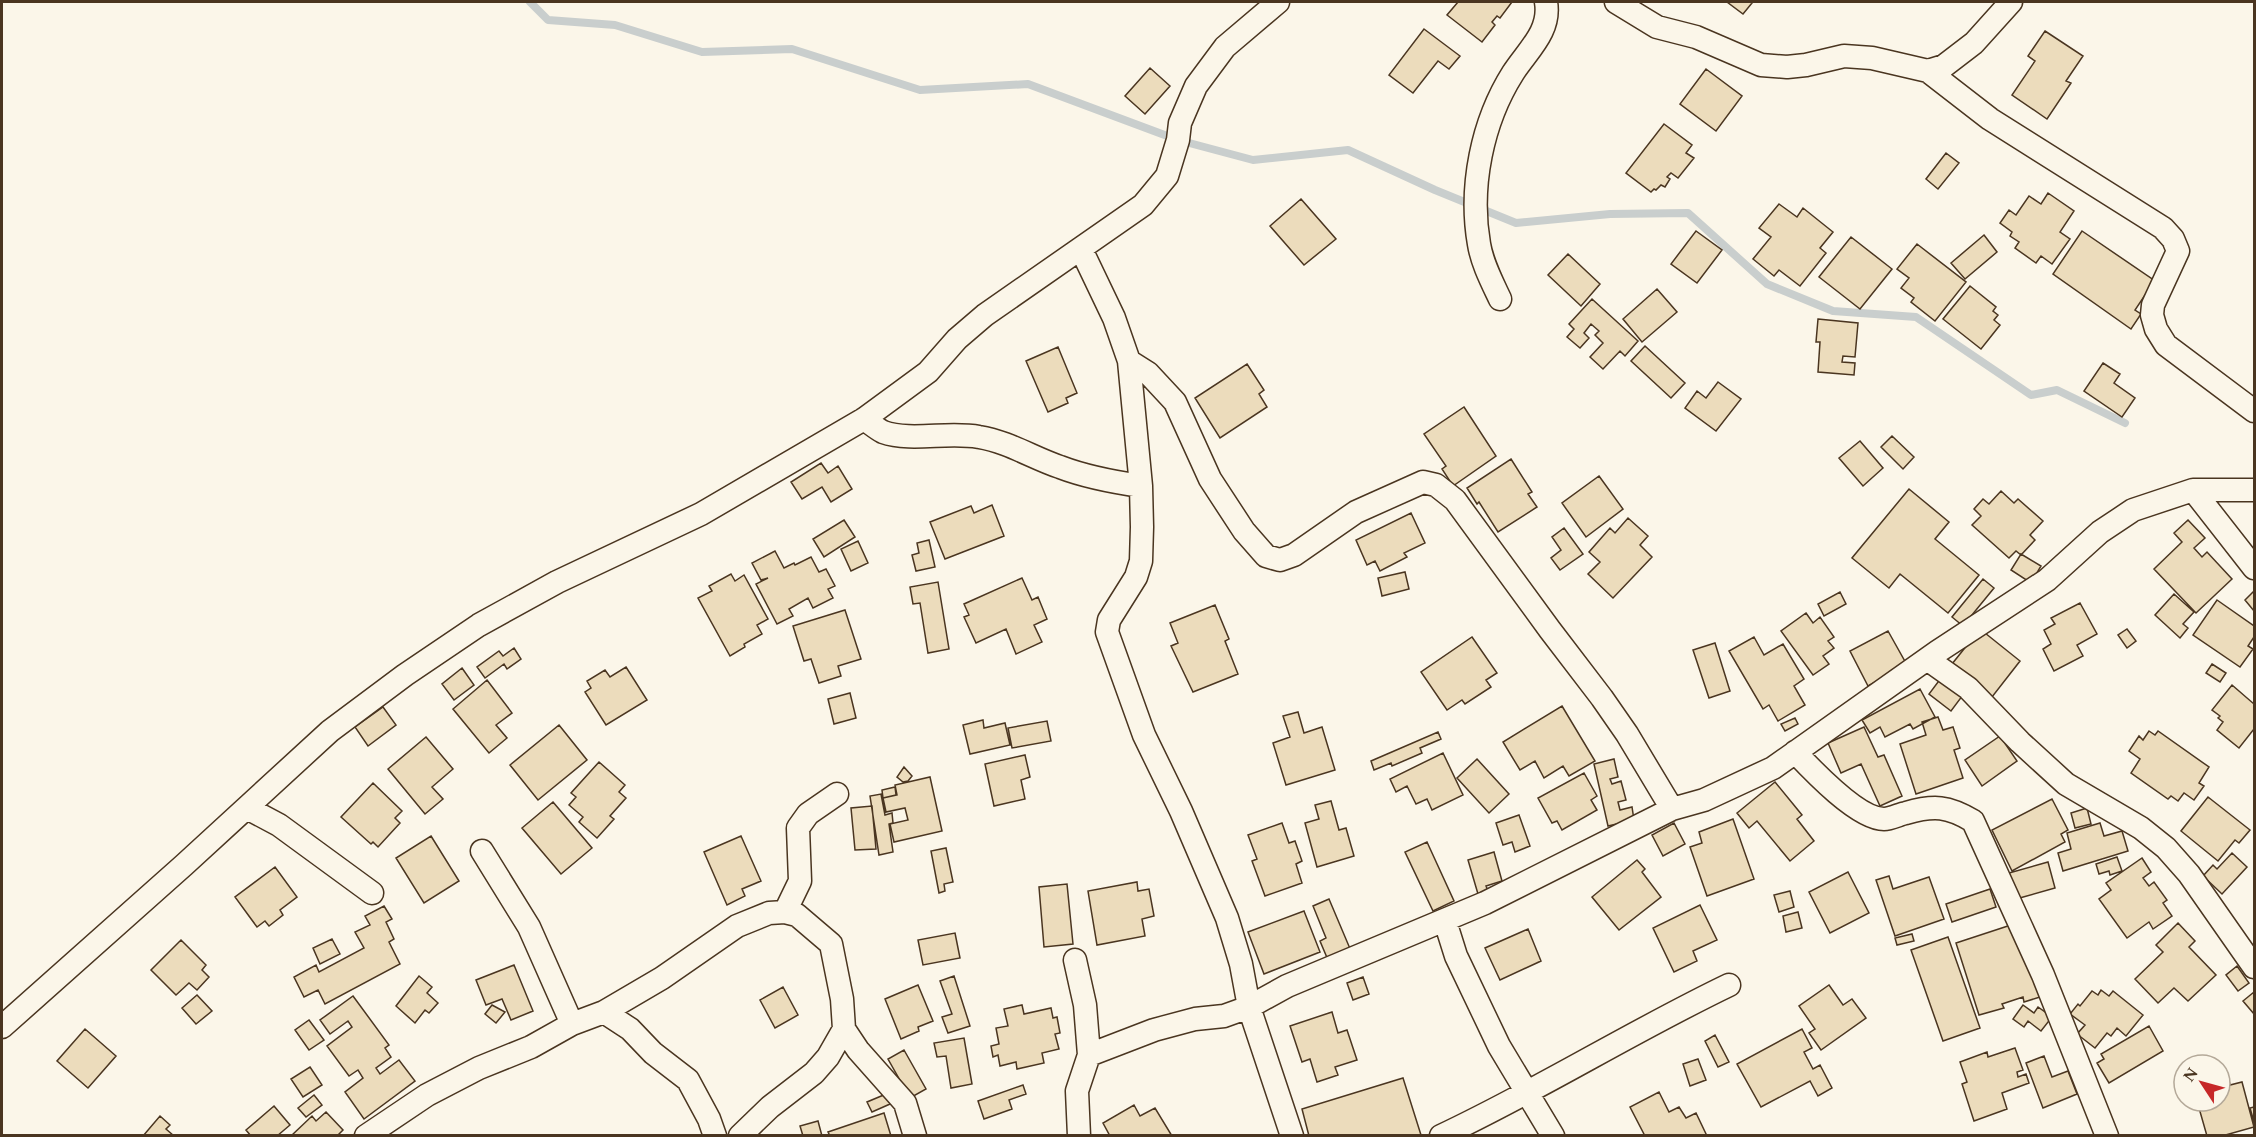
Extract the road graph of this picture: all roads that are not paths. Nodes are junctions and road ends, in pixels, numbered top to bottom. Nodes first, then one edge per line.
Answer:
1 (1278, 2) edge
2 (1546, 2) edge
3 (1616, 2) edge
4 (2011, 2) edge
5 (1928, 71) junction
6 (1081, 249) junction
7 (1500, 299) dead end
8 (1129, 361) junction
9 (2254, 411) edge
10 (864, 419) junction
11 (1141, 486) junction
12 (2193, 490) junction
13 (2254, 490) edge
14 (2254, 568) edge
15 (1927, 659) junction
16 (1796, 752) junction
17 (837, 794) dead end
18 (247, 808) junction
19 (1672, 809) junction
20 (483, 851) dead end
21 (372, 893) dead end
22 (786, 912) junction
23 (1445, 921) junction
24 (1075, 960) dead end
25 (2254, 967) edge
26 (1729, 985) dead end
27 (1249, 1007) junction
28 (604, 1012) junction
29 (572, 1024) junction
30 (2, 1027) edge
31 (844, 1029) junction
32 (1089, 1055) junction
33 (1527, 1093) junction
34 (366, 1136) edge
35 (715, 1136) edge
36 (740, 1136) edge
37 (915, 1136) edge
38 (1079, 1136) edge
39 (1292, 1136) edge
40 (1440, 1136) edge
41 (1553, 1136) edge
42 (2107, 1136) edge

1 - 6 street
2 - 7 street
3 - 5 street
4 - 5 street
5 - 9 street
6 - 8 street
6 - 10 street
8 - 11 street
8 - 19 street
10 - 11 street
10 - 18 street
11 - 27 street
12 - 13 street
12 - 14 street
12 - 15 street
15 - 16 street
15 - 25 street
16 - 19 street
16 - 42 street
17 - 22 street
18 - 21 street
18 - 30 street
19 - 23 street
20 - 29 street
22 - 28 street
22 - 31 street
23 - 27 street
23 - 33 street
24 - 32 street
26 - 33 street
27 - 32 street
27 - 39 street
28 - 29 street
28 - 35 street
29 - 34 street
31 - 36 street
31 - 37 street
32 - 38 street
33 - 40 street
33 - 41 street

